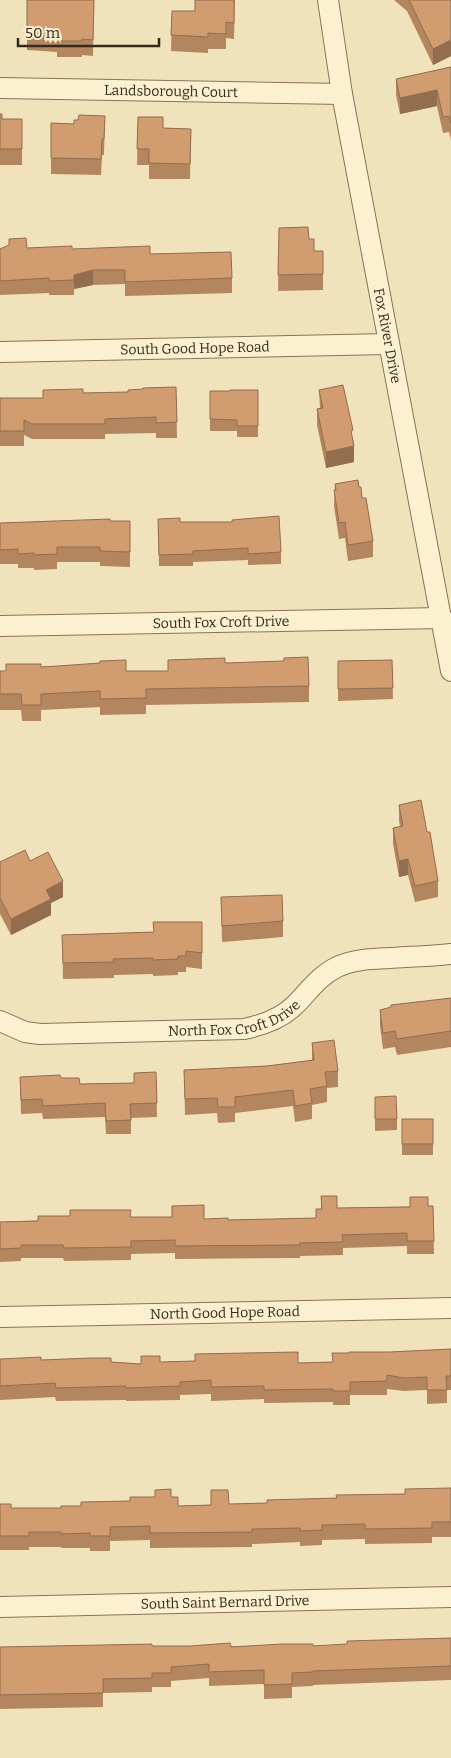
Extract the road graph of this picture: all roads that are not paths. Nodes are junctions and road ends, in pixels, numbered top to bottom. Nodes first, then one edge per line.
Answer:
1 (328, 0) edge
2 (0, 88) edge
3 (342, 94) junction
4 (389, 344) junction
5 (0, 352) edge
6 (442, 618) junction
7 (0, 626) edge
8 (451, 671) edge
9 (451, 954) edge
10 (0, 1021) edge
11 (451, 1308) edge
12 (0, 1317) edge
13 (451, 1597) edge
14 (0, 1607) edge

1 - 3 street, Fox River Drive
2 - 3 street, Landsborough Court
3 - 4 street, Fox River Drive
4 - 5 street, South Good Hope Road
4 - 6 street, Fox River Drive
6 - 7 street, South Fox Croft Drive
6 - 8 street, Fox River Drive
9 - 10 street, North Fox Croft Drive
11 - 12 street, North Good Hope Road
13 - 14 street, South Saint Bernard Drive

